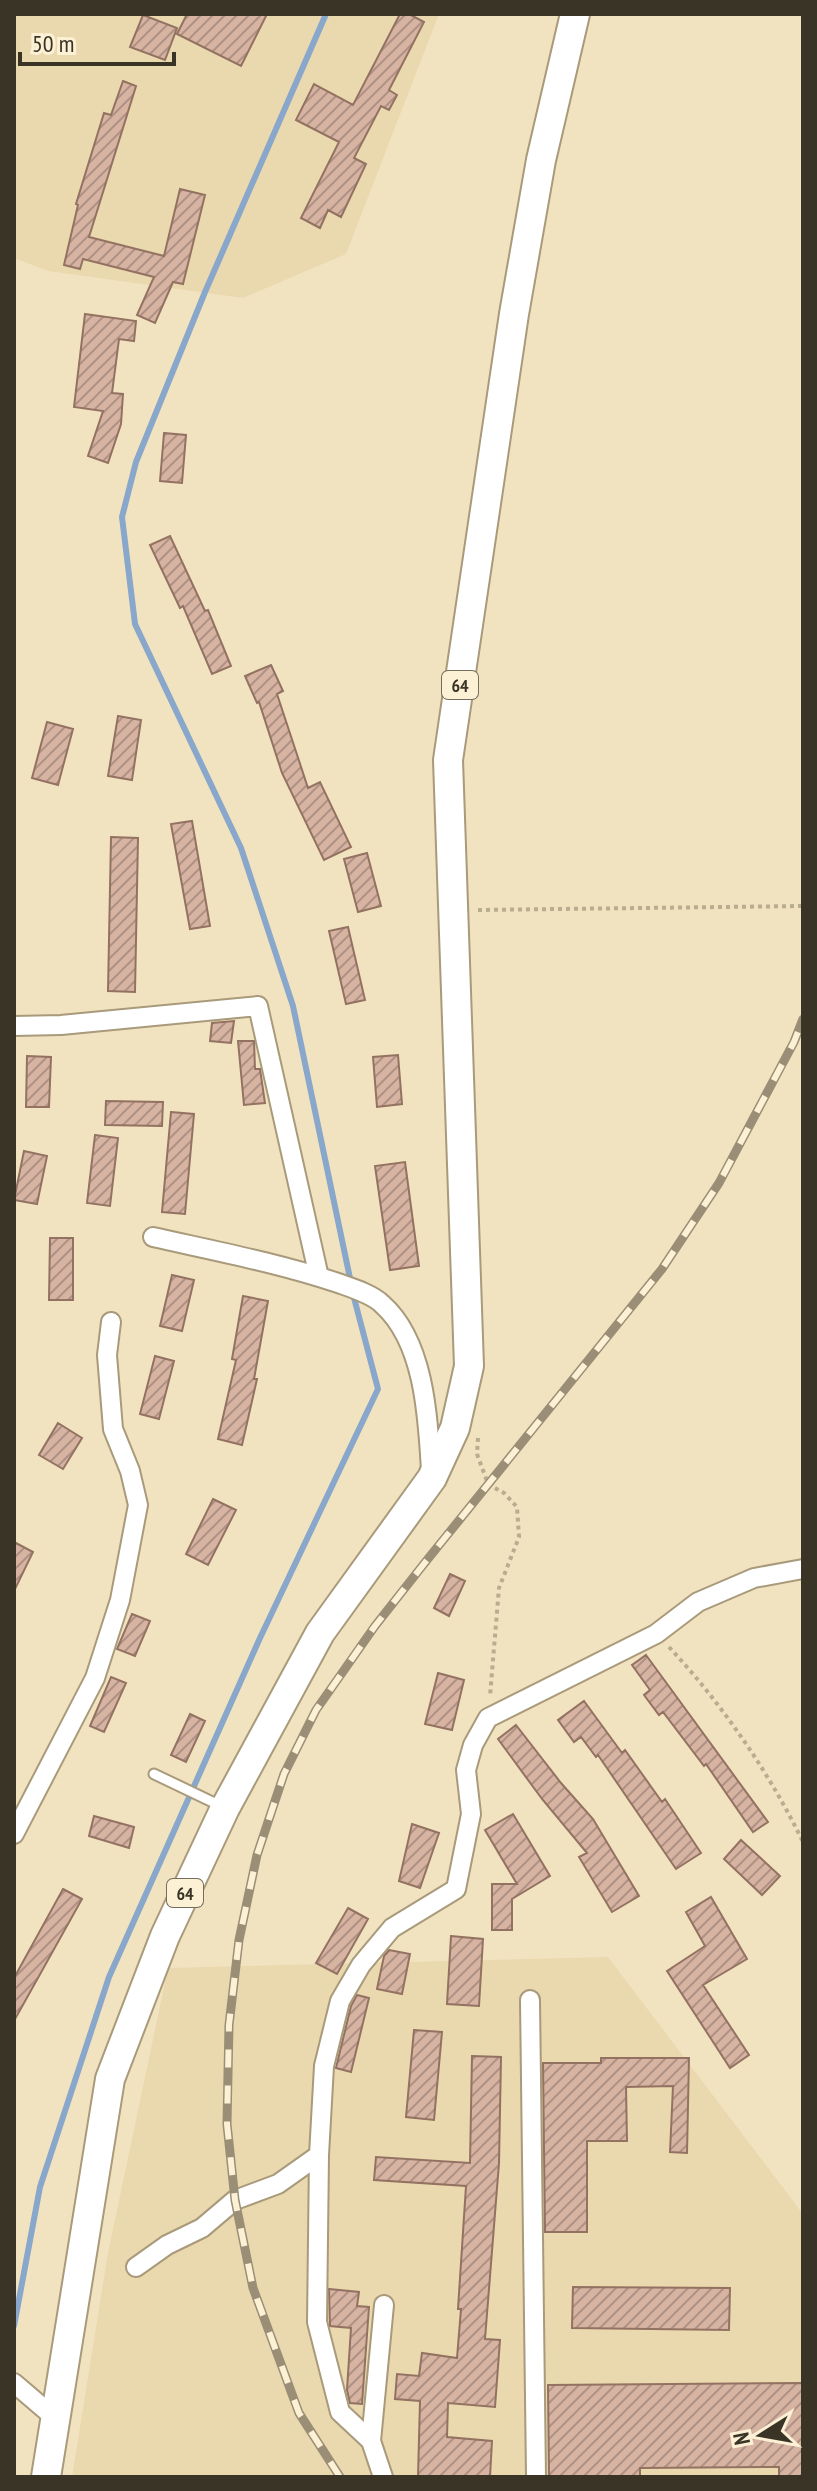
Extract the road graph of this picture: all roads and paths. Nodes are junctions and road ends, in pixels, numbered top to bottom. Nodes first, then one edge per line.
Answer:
1 (575, 14) edge
2 (803, 906) edge
3 (455, 911) junction
4 (14, 1026) edge
5 (153, 1237) dead end
6 (319, 1277) junction
7 (111, 1322) dead end
8 (479, 1428) dead end
9 (432, 1478) junction
10 (803, 1569) edge
11 (656, 1634) junction
12 (488, 1718) junction
13 (154, 1774) dead end
14 (217, 1804) junction
15 (14, 1834) edge
16 (803, 1842) edge
17 (530, 2000) dead end
18 (319, 2155) junction
19 (136, 2267) dead end
20 (384, 2305) dead end
21 (14, 2383) edge
22 (55, 2418) junction
23 (371, 2441) junction
24 (46, 2477) edge
25 (383, 2477) edge
26 (536, 2477) edge

1 - 3 main road, 64
2 - 3 path
3 - 9 main road, 64
4 - 6 street
5 - 6 street
6 - 9 street
7 - 15 street
8 - 12 path
9 - 14 main road, 64
10 - 11 street
11 - 12 street
11 - 16 path
12 - 18 street
13 - 14 lane
14 - 22 main road, 64
17 - 26 street
18 - 19 street
18 - 23 street
20 - 23 street
21 - 22 street
22 - 24 main road, 64
23 - 25 street

